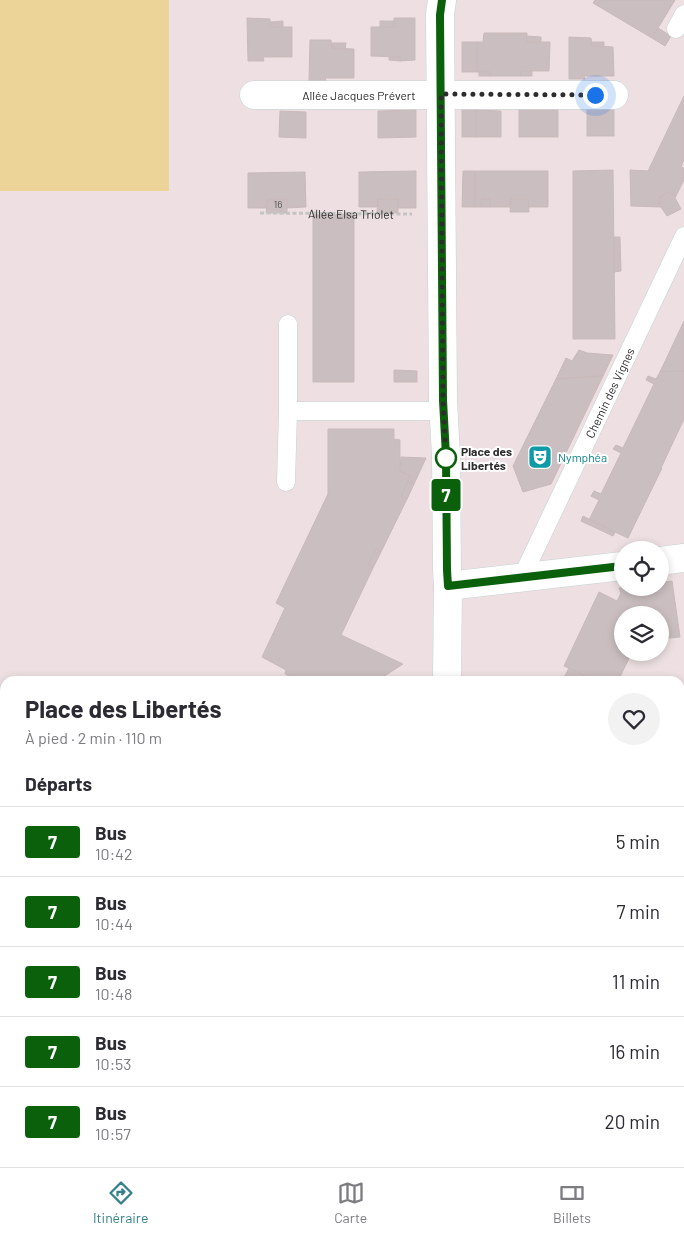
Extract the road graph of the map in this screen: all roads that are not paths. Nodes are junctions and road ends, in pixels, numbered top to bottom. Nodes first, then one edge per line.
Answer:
1 (442, 0) edge
2 (441, 94) junction
3 (254, 95) dead end
4 (614, 95) dead end
5 (684, 236) edge
6 (288, 324) dead end
7 (443, 405) junction
8 (288, 411) junction
9 (286, 482) dead end
10 (684, 558) edge
11 (669, 560) edge
12 (611, 567) edge
13 (522, 577) junction
14 (448, 586) junction
15 (447, 676) edge

1 - 2 street
2 - 3 street, Allée Jacques Prévert
2 - 4 street, Allée Jacques Prévert
2 - 7 street
5 - 13 lane, Chemin des Vignes
6 - 8 lane
7 - 8 lane
7 - 14 street
8 - 9 lane
10 - 11 street
12 - 13 street
13 - 14 street
14 - 15 street

